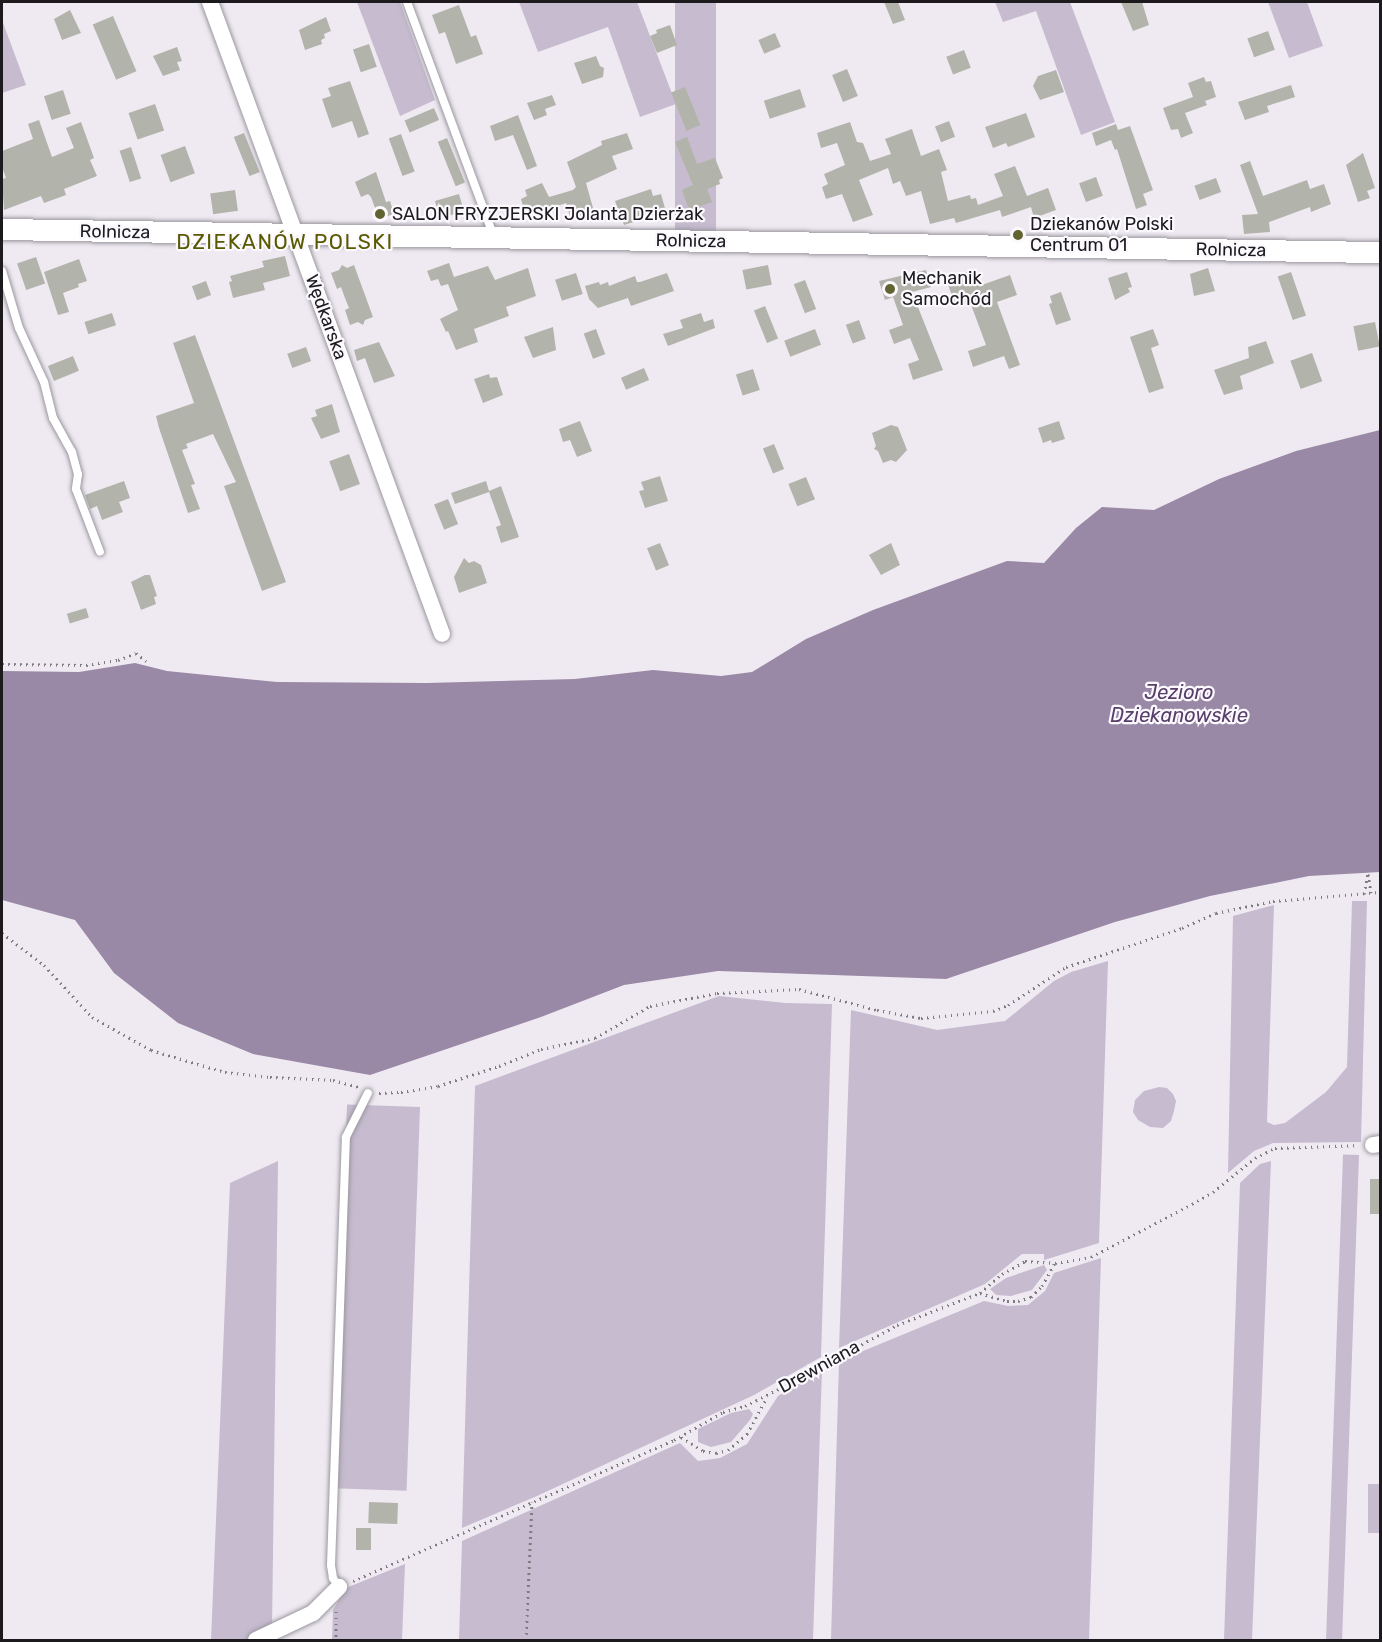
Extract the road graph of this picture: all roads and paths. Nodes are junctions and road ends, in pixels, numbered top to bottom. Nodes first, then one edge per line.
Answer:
1 (210, 2) edge
2 (407, 2) edge
3 (2, 229) edge
4 (296, 235) junction
5 (495, 238) junction
6 (1380, 252) edge
7 (2, 271) edge
8 (100, 552) dead end
9 (442, 634) dead end
10 (146, 661) dead end
11 (2, 664) edge
12 (1380, 892) edge
13 (1371, 893) junction
14 (1364, 894) junction
15 (2, 933) edge
16 (368, 1093) junction
17 (1377, 1144) edge
18 (1055, 1263) junction
19 (980, 1293) junction
20 (767, 1395) junction
21 (680, 1436) junction
22 (532, 1503) junction
23 (334, 1593) junction
24 (256, 1641) edge
25 (336, 1641) edge
26 (526, 1641) edge

1 - 4 street, Wędkarska
2 - 5 lane
3 - 4 street, Rolnicza
4 - 5 street, Rolnicza
4 - 9 street, Wędkarska
5 - 6 street, Rolnicza
7 - 8 lane
10 - 11 path
12 - 13 path
13 - 14 path
13 - 14 path
14 - 16 path
15 - 16 path
16 - 23 lane
17 - 18 path
18 - 19 path, Drewniana
18 - 19 path
19 - 20 path, Drewniana
20 - 21 path, Drewniana
20 - 21 path
21 - 22 path, Drewniana
22 - 23 path, Drewniana
22 - 26 path
23 - 24 street
23 - 25 path

